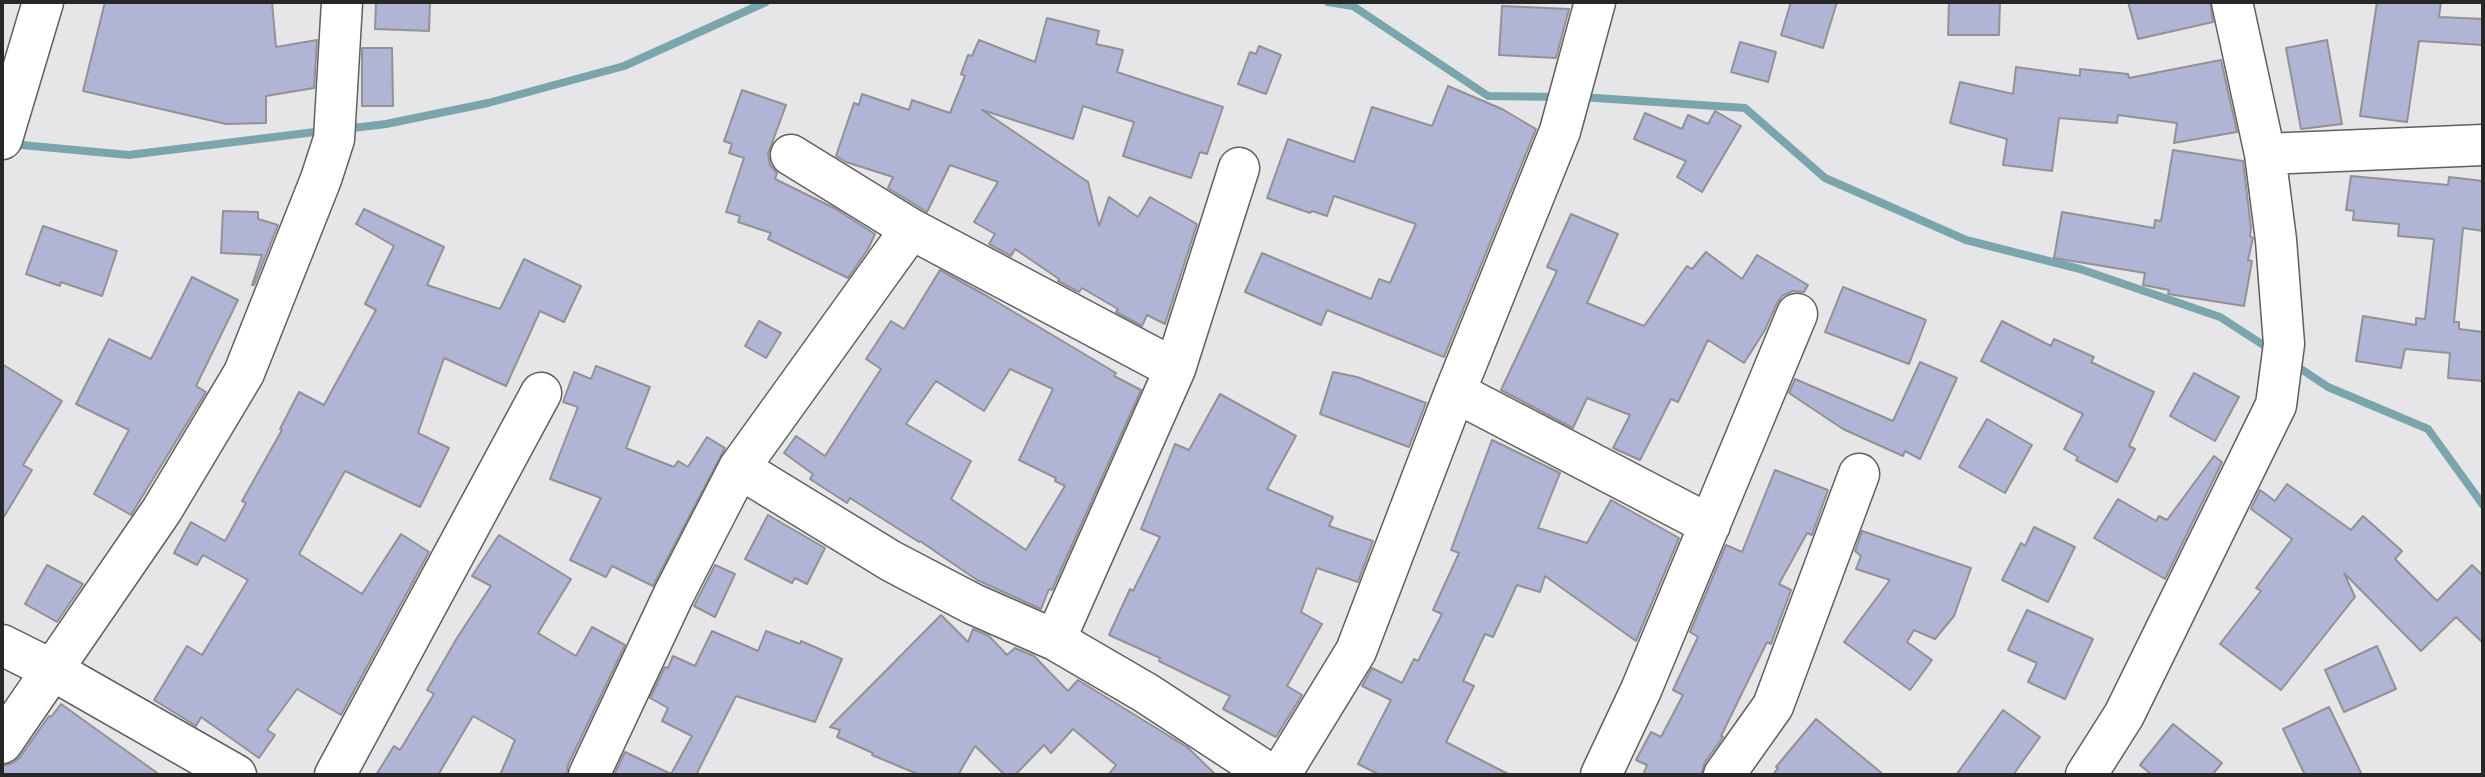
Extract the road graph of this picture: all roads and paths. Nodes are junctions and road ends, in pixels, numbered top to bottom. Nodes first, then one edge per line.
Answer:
1 (43, 2) edge
2 (342, 2) edge
3 (1595, 2) edge
4 (2232, 2) edge
5 (2, 139) edge
6 (2483, 145) edge
7 (2265, 154) junction
8 (791, 155) dead end
9 (1239, 168) dead end
10 (911, 229) junction
11 (1797, 314) dead end
12 (1175, 369) junction
13 (1455, 392) junction
14 (541, 393) dead end
15 (739, 468) junction
16 (1859, 474) dead end
17 (1710, 525) junction
18 (1055, 640) junction
19 (2, 645) edge
20 (54, 671) junction
21 (2, 743) edge
22 (236, 775) edge
23 (335, 775) edge
24 (589, 775) edge
25 (1271, 775) edge
26 (1280, 775) edge
27 (1601, 775) edge
28 (1724, 775) edge
29 (2086, 775) edge

1 - 5 street
2 - 20 street
3 - 13 street
4 - 7 street
6 - 7 street
7 - 29 street
8 - 10 street
9 - 12 street
10 - 12 street
10 - 15 street
11 - 17 street
12 - 18 street
13 - 17 street
13 - 26 street
14 - 23 street
15 - 18 street
15 - 24 street
16 - 28 street
17 - 27 street
18 - 25 street
19 - 20 street
20 - 21 street
20 - 22 street

